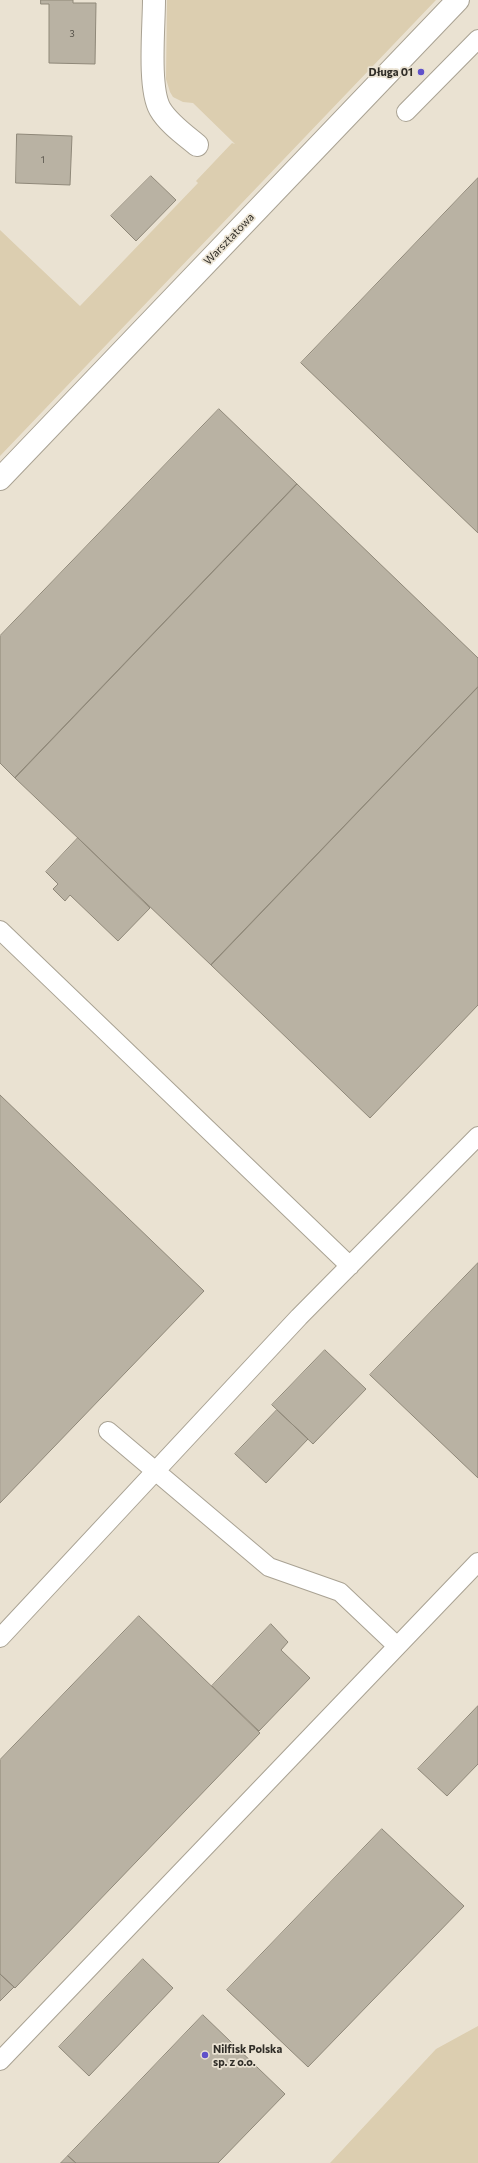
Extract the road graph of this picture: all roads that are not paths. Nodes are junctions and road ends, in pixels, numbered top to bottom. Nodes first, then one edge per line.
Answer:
1 (154, 0) edge
2 (458, 0) edge
3 (478, 39) edge
4 (406, 112) dead end
5 (197, 145) dead end
6 (0, 480) edge
7 (0, 930) edge
8 (478, 1136) edge
9 (350, 1266) junction
10 (108, 1431) dead end
11 (155, 1472) junction
12 (478, 1562) edge
13 (0, 1638) edge
14 (396, 1646) junction
15 (0, 2061) edge

1 - 5 street
2 - 6 street, Warsztatowa
3 - 4 lane
7 - 9 lane
8 - 9 lane
9 - 11 lane
10 - 11 lane
11 - 13 lane
11 - 14 lane
12 - 14 lane
14 - 15 lane

